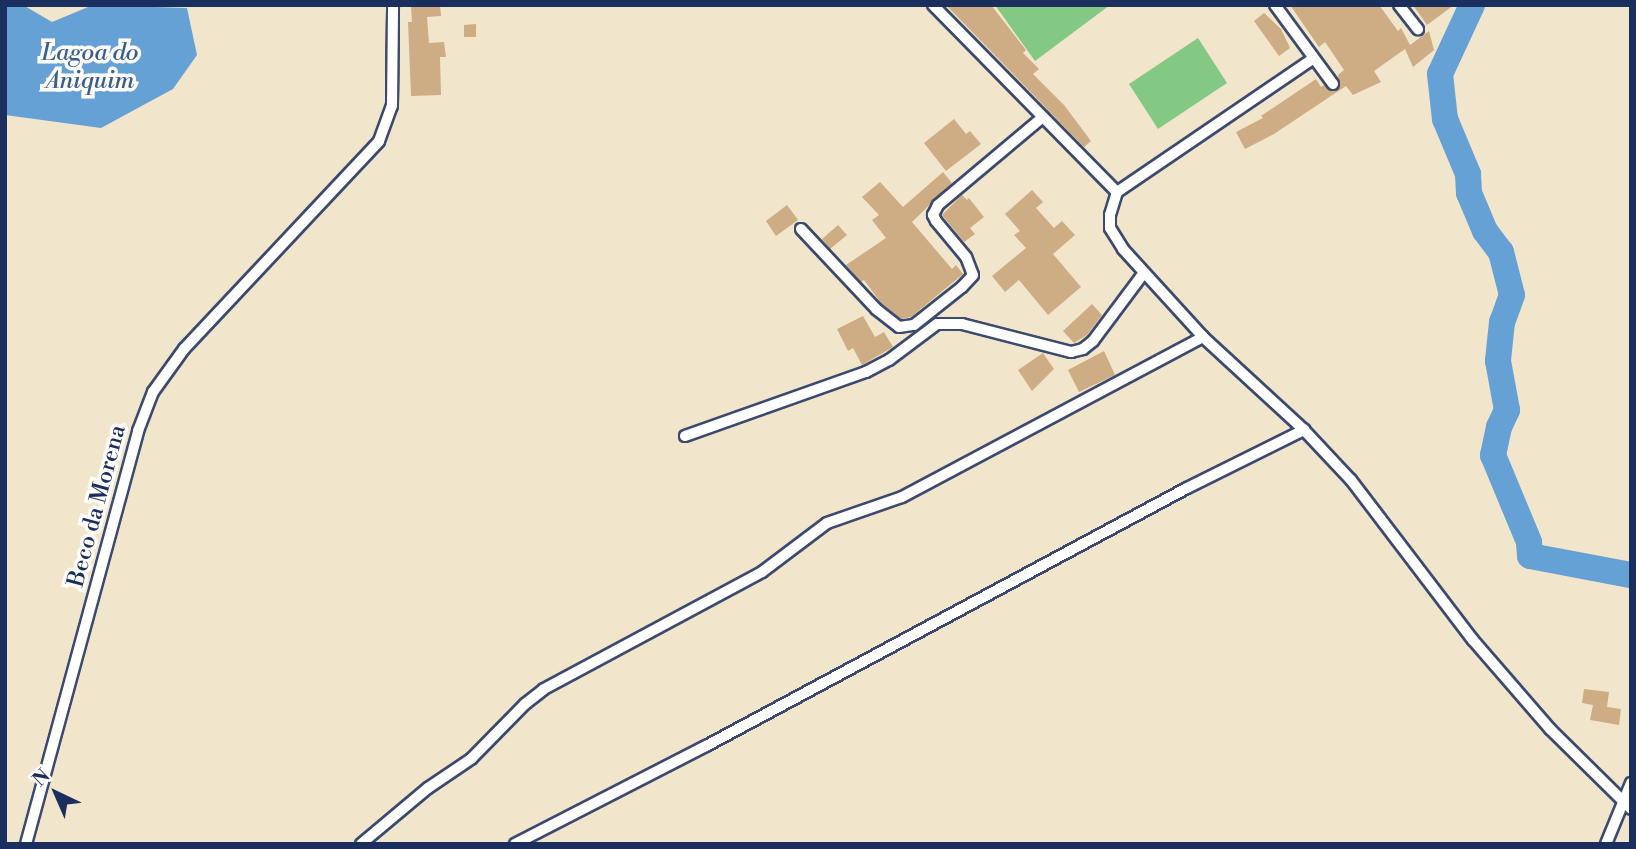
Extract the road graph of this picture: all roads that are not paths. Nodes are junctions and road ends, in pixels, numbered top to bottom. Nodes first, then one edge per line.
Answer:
1 (393, 5) edge
2 (933, 5) edge
3 (1275, 5) edge
4 (1399, 5) edge
5 (1418, 29) dead end
6 (1313, 60) junction
7 (1332, 83) dead end
8 (1043, 117) junction
9 (1116, 192) junction
10 (801, 229) dead end
11 (1143, 274) junction
12 (1203, 337) junction
13 (1304, 430) junction
14 (685, 436) dead end
15 (1631, 783) edge
16 (1627, 805) edge
17 (1605, 842) edge
18 (26, 844) edge
19 (361, 844) edge
20 (515, 844) edge

1 - 18 street, Beco da Morena
2 - 8 street
3 - 6 street
4 - 5 street
6 - 7 street
6 - 9 street
8 - 9 street
8 - 10 street
9 - 11 street
11 - 12 street
11 - 14 street
12 - 13 street
12 - 19 street
13 - 16 street
13 - 20 street
15 - 16 street
16 - 17 street

